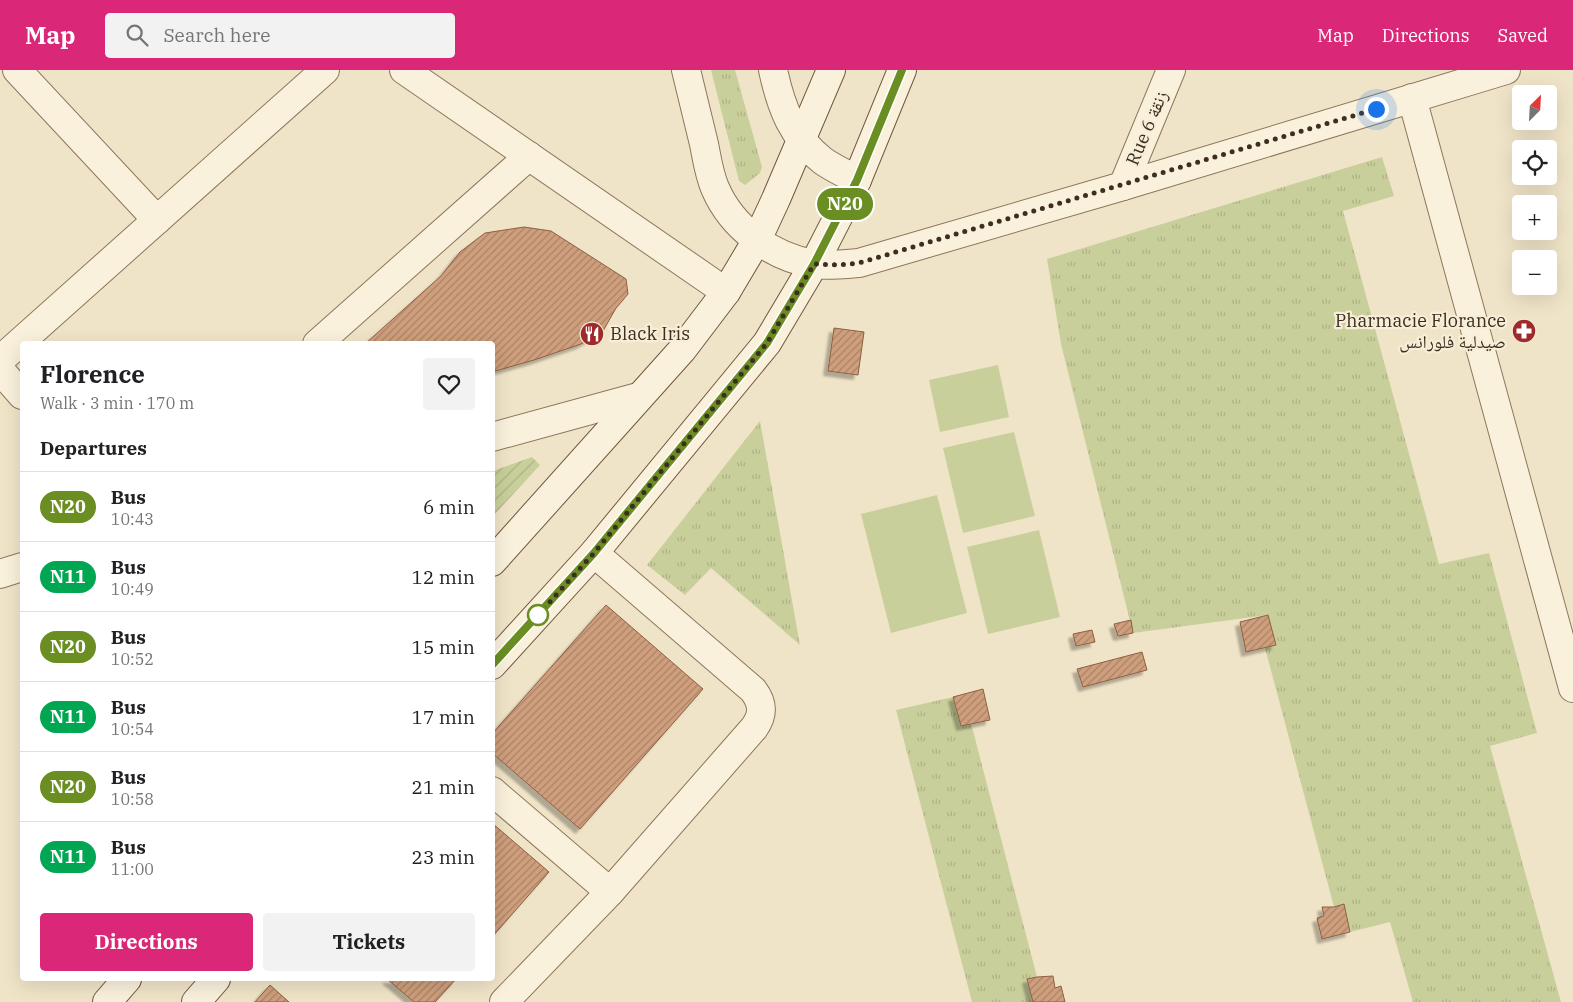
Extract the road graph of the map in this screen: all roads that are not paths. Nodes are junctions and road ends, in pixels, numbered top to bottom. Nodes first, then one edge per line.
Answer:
1 (17, 70) edge
2 (325, 70) edge
3 (686, 70) edge
4 (773, 70) edge
5 (831, 70) edge
6 (902, 70) edge
7 (1171, 70) edge
8 (1506, 70) edge
9 (408, 71) edge
10 (1412, 98) junction
11 (802, 141) junction
12 (529, 156) junction
13 (857, 180) junction
14 (1123, 186) junction
15 (157, 220) junction
16 (757, 240) junction
17 (814, 264) junction
18 (726, 292) junction
19 (21, 341) edge
20 (320, 341) edge
21 (20, 342) edge
22 (0, 360) edge
23 (0, 370) edge
24 (20, 393) edge
25 (638, 397) junction
26 (495, 436) edge
27 (594, 553) junction
28 (495, 559) edge
29 (20, 569) edge
30 (0, 574) edge
31 (1568, 653) edge
32 (495, 662) edge
33 (1573, 688) edge
34 (495, 794) edge
35 (610, 892) junction
36 (125, 981) edge
37 (214, 981) edge
38 (107, 1002) edge
39 (196, 1002) edge
40 (504, 1002) edge

1 - 15 street
2 - 15 street
3 - 16 street
4 - 11 street
5 - 11 street
6 - 13 street
7 - 14 street, Rue 6 زنقة
8 - 10 street
9 - 12 street
10 - 14 street
10 - 31 street
11 - 13 street
11 - 16 street
12 - 18 street
12 - 20 street
13 - 17 street
14 - 17 street
15 - 19 street
16 - 17 street
16 - 18 street
17 - 27 street
18 - 25 street
21 - 22 street
23 - 24 street
25 - 26 street
25 - 28 street
27 - 32 street
27 - 35 street
29 - 30 street
31 - 33 street
34 - 35 street
35 - 40 street
36 - 38 street
37 - 39 street

